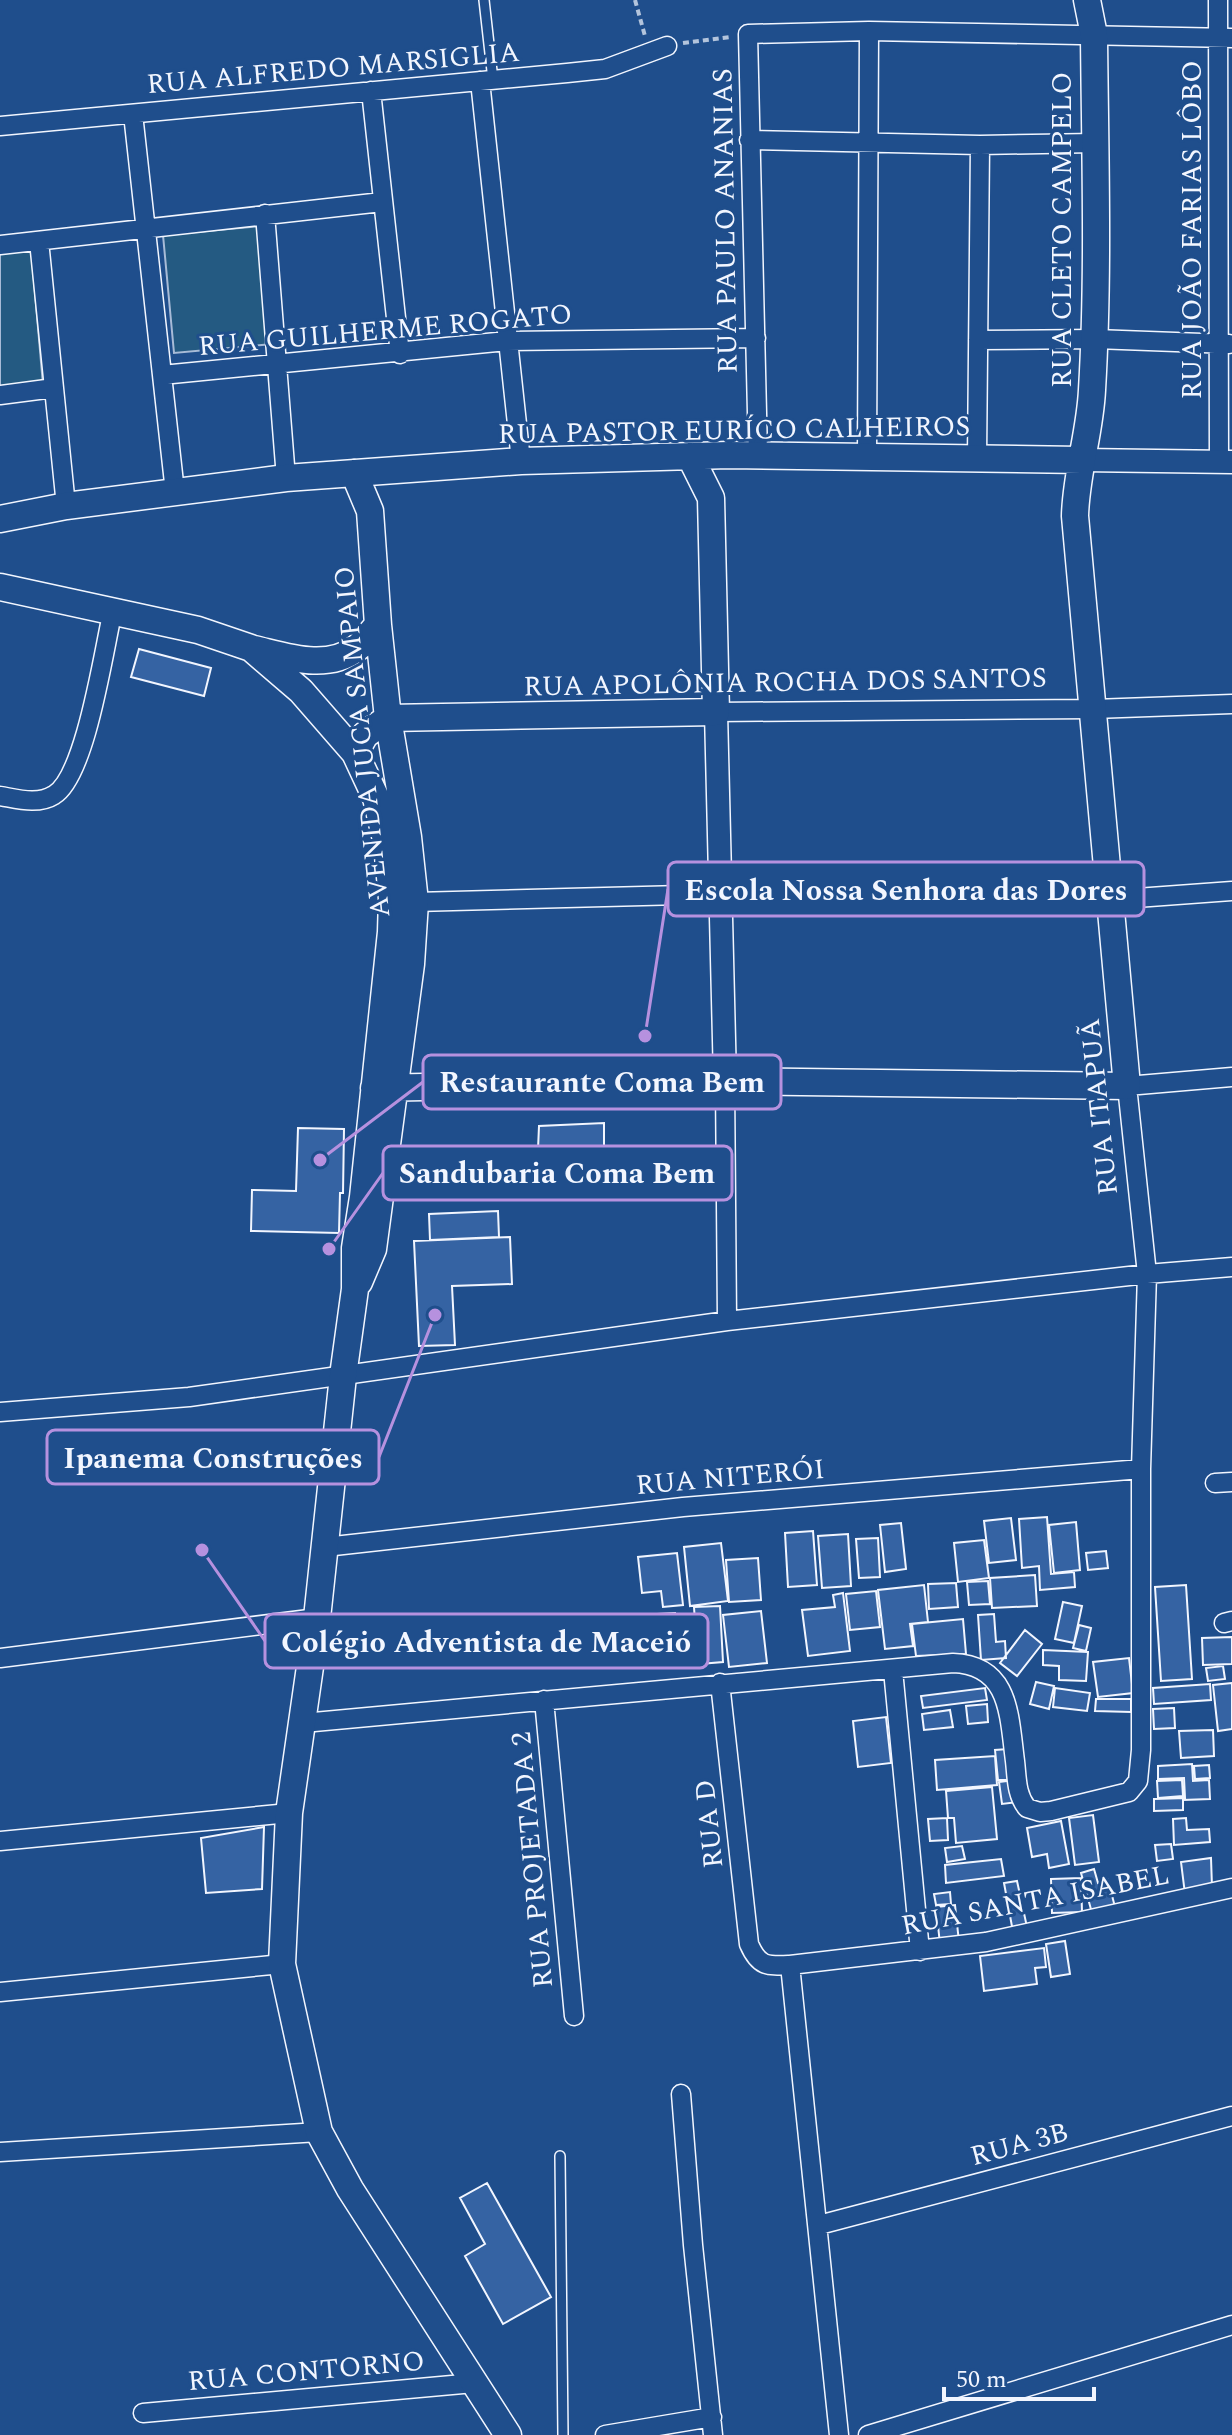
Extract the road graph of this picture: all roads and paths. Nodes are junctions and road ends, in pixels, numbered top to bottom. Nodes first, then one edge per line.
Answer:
1 (484, 0) edge
2 (635, 0) edge
3 (1087, 0) edge
4 (1218, 0) edge
5 (869, 31) junction
6 (748, 34) junction
7 (1094, 35) junction
8 (1226, 38) edge
9 (658, 50) junction
10 (486, 80) junction
11 (371, 91) junction
12 (133, 114) junction
13 (0, 126) edge
14 (749, 140) junction
15 (869, 143) junction
16 (1095, 143) junction
17 (980, 145) junction
18 (382, 202) junction
19 (265, 214) junction
20 (147, 229) junction
21 (39, 241) junction
22 (0, 245) edge
23 (756, 338) junction
24 (1095, 339) junction
25 (978, 340) junction
26 (507, 341) junction
27 (1226, 344) edge
28 (400, 354) junction
29 (277, 364) junction
30 (162, 375) junction
31 (54, 388) junction
32 (0, 395) edge
33 (729, 455) junction
34 (758, 455) junction
35 (690, 456) junction
36 (867, 459) junction
37 (977, 459) junction
38 (1081, 460) junction
39 (521, 461) junction
40 (1226, 462) edge
41 (385, 471) junction
42 (354, 473) junction
43 (286, 478) junction
44 (175, 492) junction
45 (711, 498) junction
46 (66, 506) junction
47 (370, 511) junction
48 (0, 519) edge
49 (0, 587) edge
50 (113, 610) junction
51 (378, 625) junction
52 (251, 648) junction
53 (1232, 704) edge
54 (1094, 709) junction
55 (716, 712) junction
56 (388, 718) junction
57 (355, 753) junction
58 (0, 796) edge
59 (1232, 891) edge
60 (720, 894) junction
61 (1109, 900) junction
62 (415, 902) junction
63 (1232, 1077) edge
64 (725, 1081) junction
65 (1127, 1086) junction
66 (384, 1088) junction
67 (1232, 1267) edge
68 (1147, 1274) junction
69 (727, 1321) junction
70 (343, 1376) junction
71 (0, 1412) edge
72 (1141, 1469) junction
73 (325, 1547) junction
74 (317, 1618) junction
75 (0, 1658) edge
76 (893, 1670) junction
77 (720, 1683) junction
78 (544, 1700) junction
79 (303, 1723) junction
80 (289, 1813) junction
81 (0, 1841) edge
82 (1232, 1888) edge
83 (920, 1951) junction
84 (755, 1958) joint
85 (282, 1964) junction
86 (790, 1965) junction
87 (0, 1992) edge
88 (574, 2016) dead end
89 (681, 2094) dead end
90 (1232, 2116) edge
91 (319, 2132) junction
92 (0, 2152) edge
93 (560, 2156) dead end
94 (819, 2225) junction
95 (1232, 2325) edge
96 (474, 2383) junction
97 (143, 2413) dead end
98 (712, 2426) edge
99 (617, 2434) edge
100 (508, 2435) edge
101 (563, 2435) edge
102 (839, 2435) edge
103 (868, 2435) edge

1 - 10 lane
2 - 9 path
3 - 7 main road, RUA CLETO CAMPELO
4 - 8 street, RUA JOÃO FARIAS LÔBO
5 - 6 street
5 - 7 street
5 - 15 street
6 - 9 path
6 - 14 street, RUA PAULO ANANIAS
7 - 8 street
7 - 16 main road, RUA CLETO CAMPELO
8 - 27 street, RUA JOÃO FARIAS LÔBO
9 - 10 street, RUA ALFREDO MARSIGLIA
10 - 11 street, RUA ALFREDO MARSIGLIA
10 - 26 street
11 - 12 street, RUA ALFREDO MARSIGLIA
11 - 18 street
12 - 13 street, RUA ALFREDO MARSIGLIA
12 - 20 street
14 - 15 street
14 - 23 street, RUA PAULO ANANIAS
15 - 17 street
15 - 36 street
16 - 17 street
16 - 24 main road, RUA CLETO CAMPELO
17 - 25 street
18 - 19 street
18 - 28 street
19 - 20 street
19 - 29 street
20 - 21 street
20 - 30 street
21 - 22 street
21 - 31 street
23 - 26 street, RUA GUILHERME ROGATO
23 - 34 street, RUA PAULO ANANIAS
24 - 25 street
24 - 27 street
24 - 38 main road, RUA CLETO CAMPELO
25 - 37 street
26 - 28 street, RUA GUILHERME ROGATO
26 - 39 street
27 - 40 street, RUA JOÃO FARIAS LÔBO
28 - 29 street, RUA GUILHERME ROGATO
29 - 30 street, RUA GUILHERME ROGATO
29 - 43 street
30 - 44 street
31 - 32 street
31 - 46 street
33 - 34 main road, RUA PASTOR EURÍCO CALHEIROS
33 - 35 main road, RUA PASTOR EURÍCO CALHEIROS
33 - 45 main road
34 - 36 main road, RUA PASTOR EURÍCO CALHEIROS
35 - 39 main road, RUA PASTOR EURÍCO CALHEIROS
35 - 45 main road
36 - 37 main road, RUA PASTOR EURÍCO CALHEIROS
37 - 38 main road, RUA PASTOR EURÍCO CALHEIROS
38 - 40 street, RUA PASTOR EURÍCO CALHEIROS
38 - 54 main road, RUA ITAPUÃ
39 - 41 main road, RUA PASTOR EURÍCO CALHEIROS
41 - 42 main road, RUA PASTOR EURÍCO CALHEIROS
41 - 47 main road
42 - 43 main road, RUA PASTOR EURÍCO CALHEIROS
42 - 47 main road, AVENIDA JUCA SAMPAIO
43 - 44 main road, RUA PASTOR EURÍCO CALHEIROS
44 - 46 main road, RUA PASTOR EURÍCO CALHEIROS
45 - 55 main road
46 - 48 main road, RUA PASTOR EURÍCO CALHEIROS
47 - 51 main road, AVENIDA JUCA SAMPAIO
49 - 50 main road, AVENIDA JUCA SAMPAIO
50 - 52 main road, AVENIDA JUCA SAMPAIO
50 - 58 street
51 - 52 main road
51 - 56 main road, AVENIDA JUCA SAMPAIO
52 - 57 main road, AVENIDA JUCA SAMPAIO
53 - 54 street, RUA APOLÔNIA ROCHA DOS SANTOS
54 - 55 street, RUA APOLÔNIA ROCHA DOS SANTOS
54 - 61 main road, RUA ITAPUÃ
55 - 56 main road, RUA APOLÔNIA ROCHA DOS SANTOS
55 - 60 street
56 - 57 main road
56 - 62 main road, AVENIDA JUCA SAMPAIO
57 - 66 main road, AVENIDA JUCA SAMPAIO
59 - 61 street
60 - 61 street
60 - 62 street
60 - 64 street
61 - 65 main road, RUA ITAPUÃ
62 - 66 main road, AVENIDA JUCA SAMPAIO
63 - 65 street
64 - 65 main road
64 - 66 main road
64 - 69 street
65 - 68 street, RUA ITAPUÃ
66 - 70 main road, AVENIDA JUCA SAMPAIO
67 - 68 street
68 - 69 street
68 - 72 street, RUA ITAPUÃ
69 - 70 street
70 - 71 street
70 - 73 main road, AVENIDA JUCA SAMPAIO
72 - 73 street, RUA NITERÓI
72 - 76 street, RUA ITAPUÃ
73 - 74 main road, AVENIDA JUCA SAMPAIO
74 - 75 street
74 - 79 main road, AVENIDA JUCA SAMPAIO
76 - 77 street
76 - 83 street
77 - 78 street
77 - 84 street, RUA D
78 - 79 street
78 - 88 street, RUA PROJETADA 2
79 - 80 main road, AVENIDA JUCA SAMPAIO
80 - 81 street
80 - 85 main road, AVENIDA JUCA SAMPAIO
82 - 83 street, RUA SANTA ISABEL
83 - 86 street, RUA SANTA ISABEL
84 - 86 street, RUA SANTA ISABEL
85 - 87 street
85 - 91 main road, AVENIDA JUCA SAMPAIO
86 - 94 street
89 - 98 street
90 - 94 street, RUA 3B
91 - 92 street
91 - 96 main road, AVENIDA JUCA SAMPAIO
93 - 101 lane
94 - 102 street
95 - 103 street
96 - 97 street, RUA CONTORNO
96 - 100 main road, AVENIDA JUCA SAMPAIO
98 - 99 street

